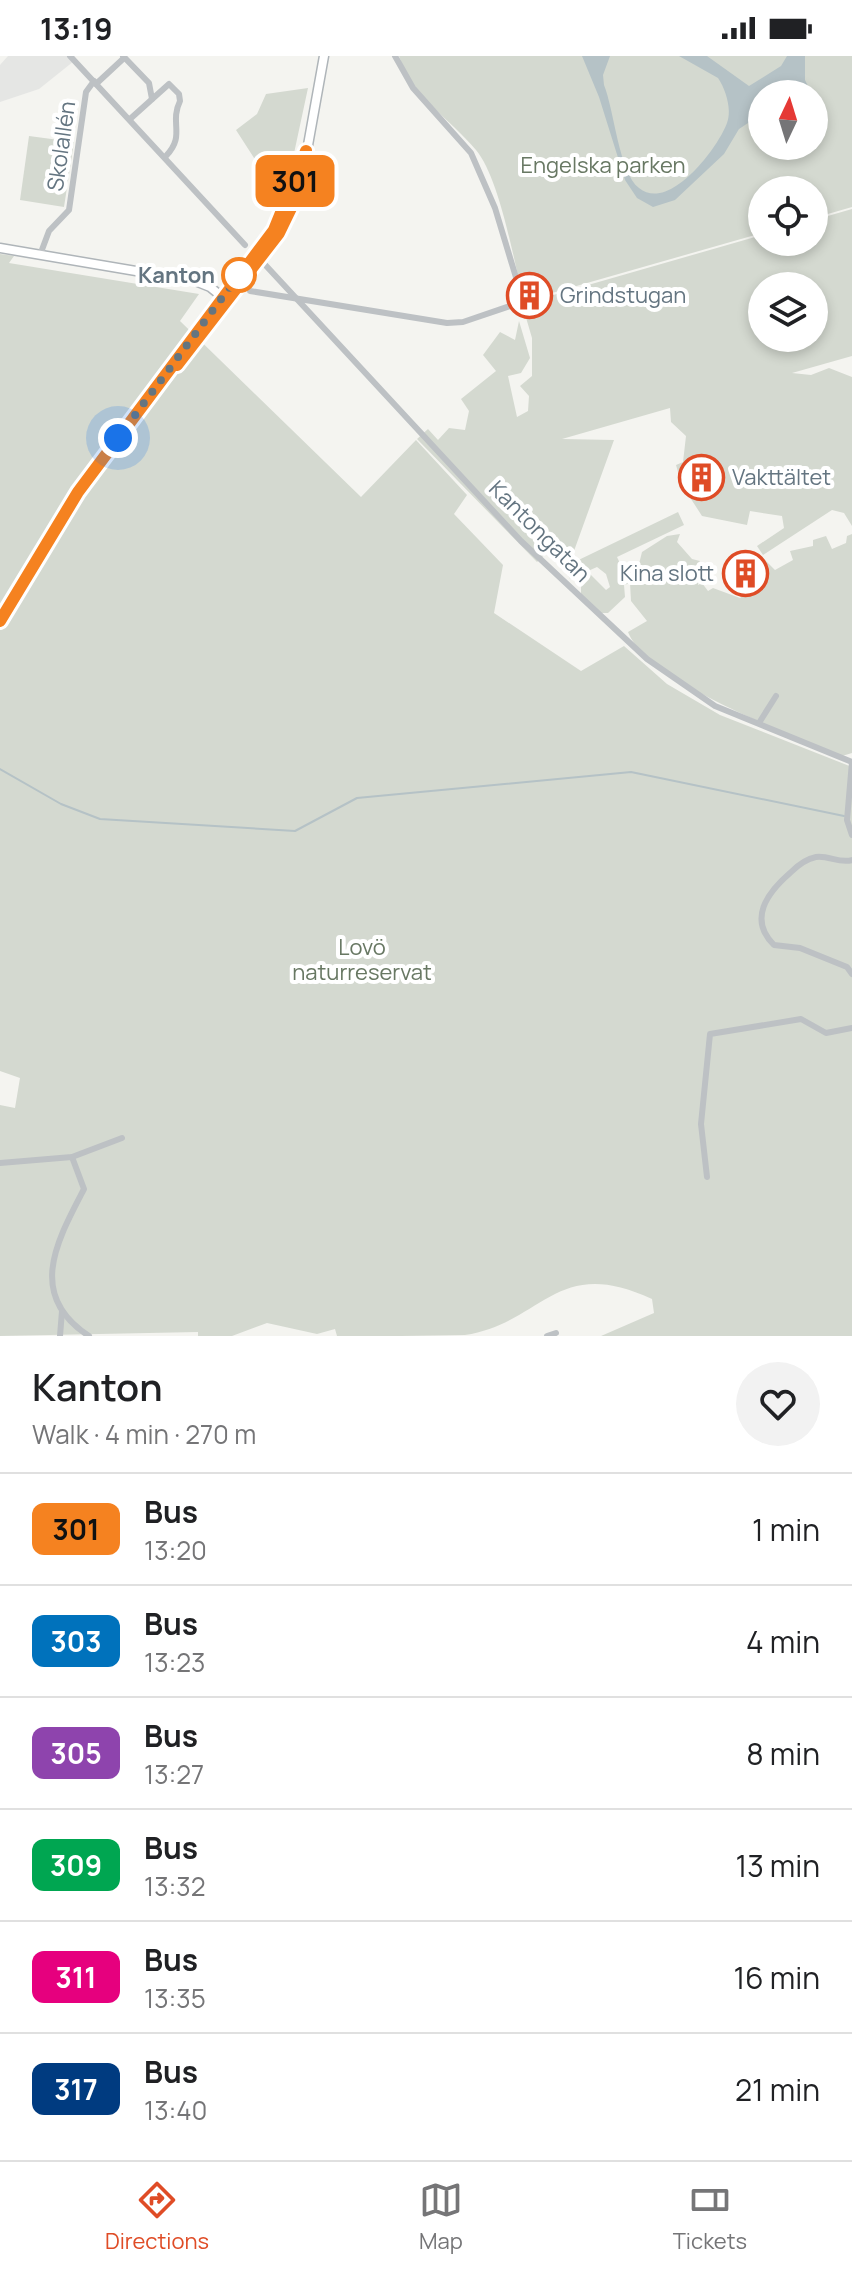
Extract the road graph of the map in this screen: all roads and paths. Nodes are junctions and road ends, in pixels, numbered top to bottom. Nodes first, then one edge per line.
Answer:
1 (70, 56) edge
2 (324, 56) edge
3 (395, 56) edge
4 (124, 57) edge
5 (95, 82) junction
6 (152, 99) junction
7 (130, 119) junction
8 (166, 156) junction
9 (245, 245) dead end
10 (0, 248) edge
11 (40, 255) junction
12 (258, 257) junction
13 (250, 291) dead end
14 (298, 297) junction
15 (224, 299) junction
16 (0, 621) edge
17 (776, 696) dead end
18 (759, 723) junction
19 (852, 762) edge
20 (852, 835) edge
21 (852, 860) edge
22 (852, 974) edge
23 (852, 1028) edge
24 (122, 1138) dead end
25 (72, 1157) junction
26 (0, 1163) edge
27 (707, 1177) dead end
28 (62, 1311) junction
29 (556, 1333) dead end
30 (60, 1336) edge
31 (89, 1336) edge
32 (547, 1336) edge

1 - 5 street, Skolallén
2 - 12 main road
3 - 14 street
4 - 5 street, Skolallén
4 - 6 street, Skolallén
5 - 7 street, Skolallén
5 - 11 street, Skolallén
6 - 7 street
6 - 8 street
7 - 8 street, Skolallén
8 - 9 street, Skolallén
10 - 11 main road
11 - 15 main road
12 - 14 street, Kantongatan
12 - 15 main road
13 - 14 street
14 - 18 street, Kantongatan
15 - 16 main road
17 - 18 street
18 - 19 street, Kantongatan
19 - 20 street
21 - 22 street
23 - 27 street
24 - 25 street
25 - 26 street
25 - 28 street
28 - 30 street
28 - 31 street
29 - 32 street

